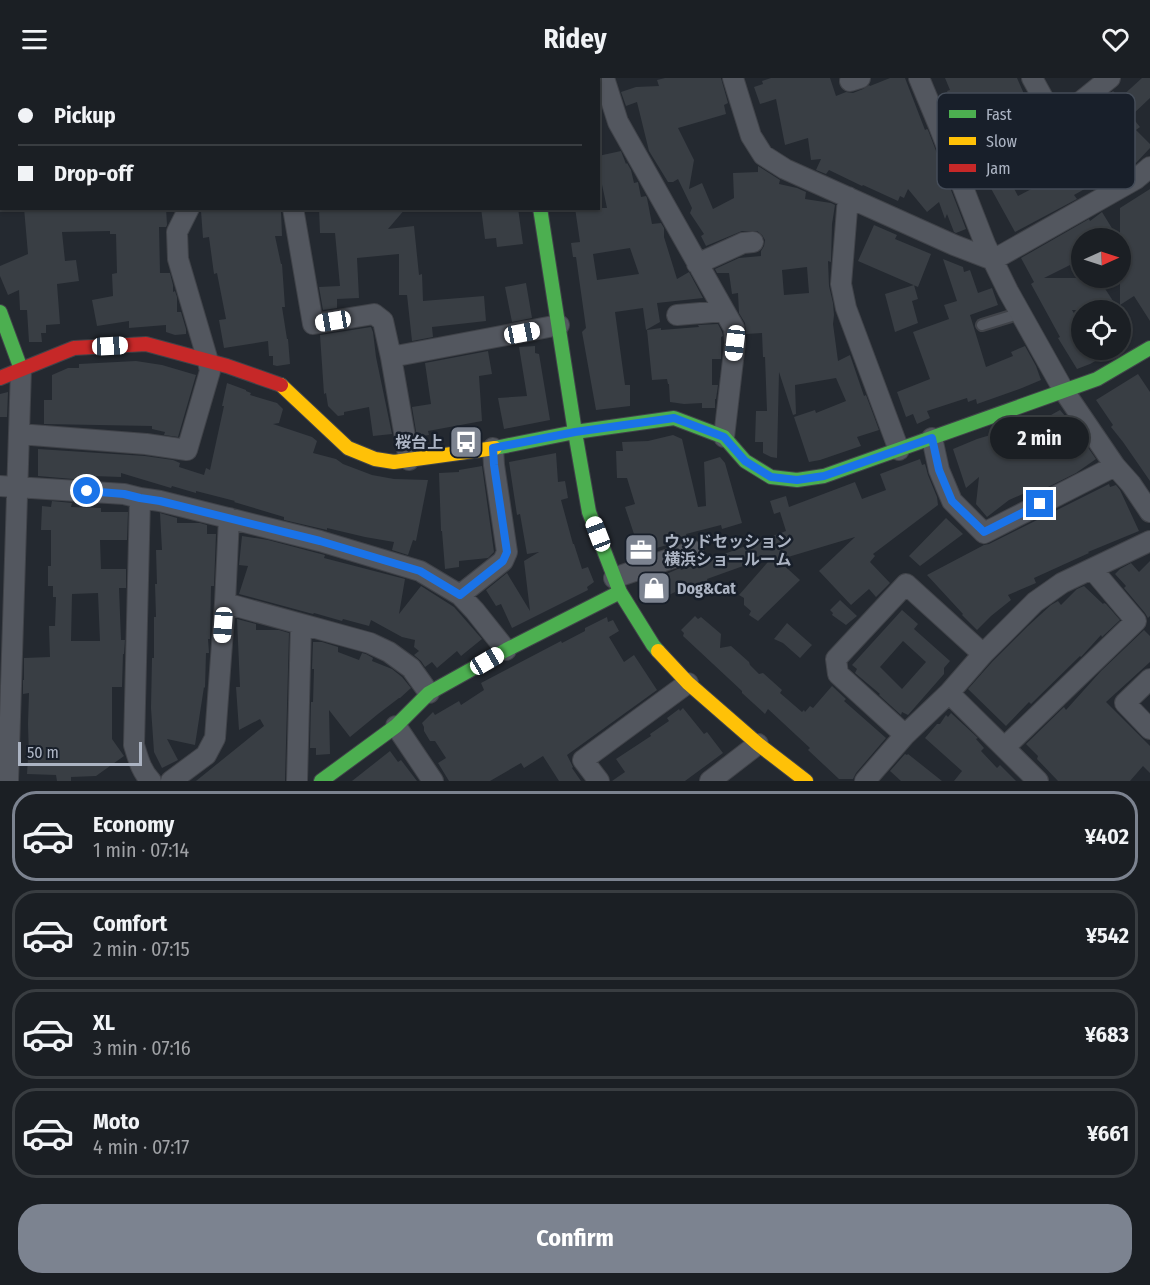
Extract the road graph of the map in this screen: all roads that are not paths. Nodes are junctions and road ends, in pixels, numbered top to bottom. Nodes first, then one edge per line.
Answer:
1 (604, 78) edge
2 (733, 78) edge
3 (919, 78) edge
4 (1032, 78) edge
5 (1110, 78) edge
6 (1040, 93) edge
7 (1091, 93) edge
8 (937, 121) edge
9 (1150, 167) edge
10 (1135, 180) edge
11 (964, 189) edge
12 (1118, 189) edge
13 (848, 197) junction
14 (188, 210) edge
15 (292, 210) edge
16 (540, 210) edge
17 (753, 242) dead end
18 (993, 260) junction
19 (698, 264) junction
20 (724, 311) junction
21 (0, 312) edge
22 (1021, 313) junction
23 (677, 315) dead end
24 (559, 325) junction
25 (982, 325) dead end
26 (391, 357) junction
27 (1147, 357) edge
28 (208, 361) junction
29 (21, 369) junction
30 (0, 378) edge
31 (1064, 391) junction
32 (575, 432) junction
33 (19, 434) junction
34 (724, 437) junction
35 (932, 438) junction
36 (493, 448) junction
37 (899, 450) junction
38 (409, 460) junction
39 (1116, 466) junction
40 (9, 486) edge
41 (140, 498) junction
42 (1150, 512) edge
43 (229, 518) junction
44 (1150, 541) edge
45 (693, 551) dead end
46 (1092, 569) junction
47 (617, 585) junction
48 (460, 595) junction
49 (225, 603) junction
50 (302, 624) junction
51 (506, 650) junction
52 (983, 654) junction
53 (1150, 679) edge
54 (688, 684) junction
55 (429, 693) junction
56 (949, 693) junction
57 (396, 726) junction
58 (1150, 729) edge
59 (905, 735) junction
60 (758, 744) junction
61 (1005, 747) junction
62 (8, 781) edge
63 (151, 781) edge
64 (171, 781) edge
65 (297, 781) edge
66 (321, 781) edge
67 (433, 781) edge
68 (599, 781) edge
69 (710, 781) edge
70 (806, 781) edge
71 (865, 781) edge
72 (1038, 781) edge

1 - 19 street
2 - 13 street
3 - 8 street
4 - 6 street
5 - 7 street
9 - 10 street
11 - 18 street
12 - 18 street
13 - 18 street
13 - 37 street
14 - 28 street
15 - 26 street
16 - 24 street
17 - 19 street
18 - 22 street
19 - 20 street
20 - 23 street
20 - 34 street
21 - 29 street
22 - 25 lane
22 - 31 street
24 - 26 street
24 - 32 street
26 - 38 street
27 - 31 street
28 - 29 street
28 - 33 street
28 - 38 street
29 - 30 street
29 - 33 street
31 - 35 street
31 - 39 street
32 - 34 street
32 - 36 street
32 - 47 street
33 - 40 street
34 - 37 street
35 - 37 street
35 - 39 street
36 - 38 street
36 - 48 street
39 - 42 street
40 - 41 street
40 - 62 street
41 - 43 street
41 - 63 street
43 - 48 street
43 - 49 street
44 - 46 street
45 - 47 street
46 - 52 street
46 - 61 street
47 - 51 street
47 - 54 street
48 - 51 street
49 - 50 street
49 - 64 street
50 - 55 street
50 - 65 street
51 - 55 street
52 - 56 street
52 - 59 street
53 - 58 street
54 - 60 street
54 - 68 street
55 - 57 street
56 - 59 street
56 - 61 street
57 - 66 street
57 - 67 street
59 - 71 street
60 - 69 street
60 - 70 street
61 - 72 street

